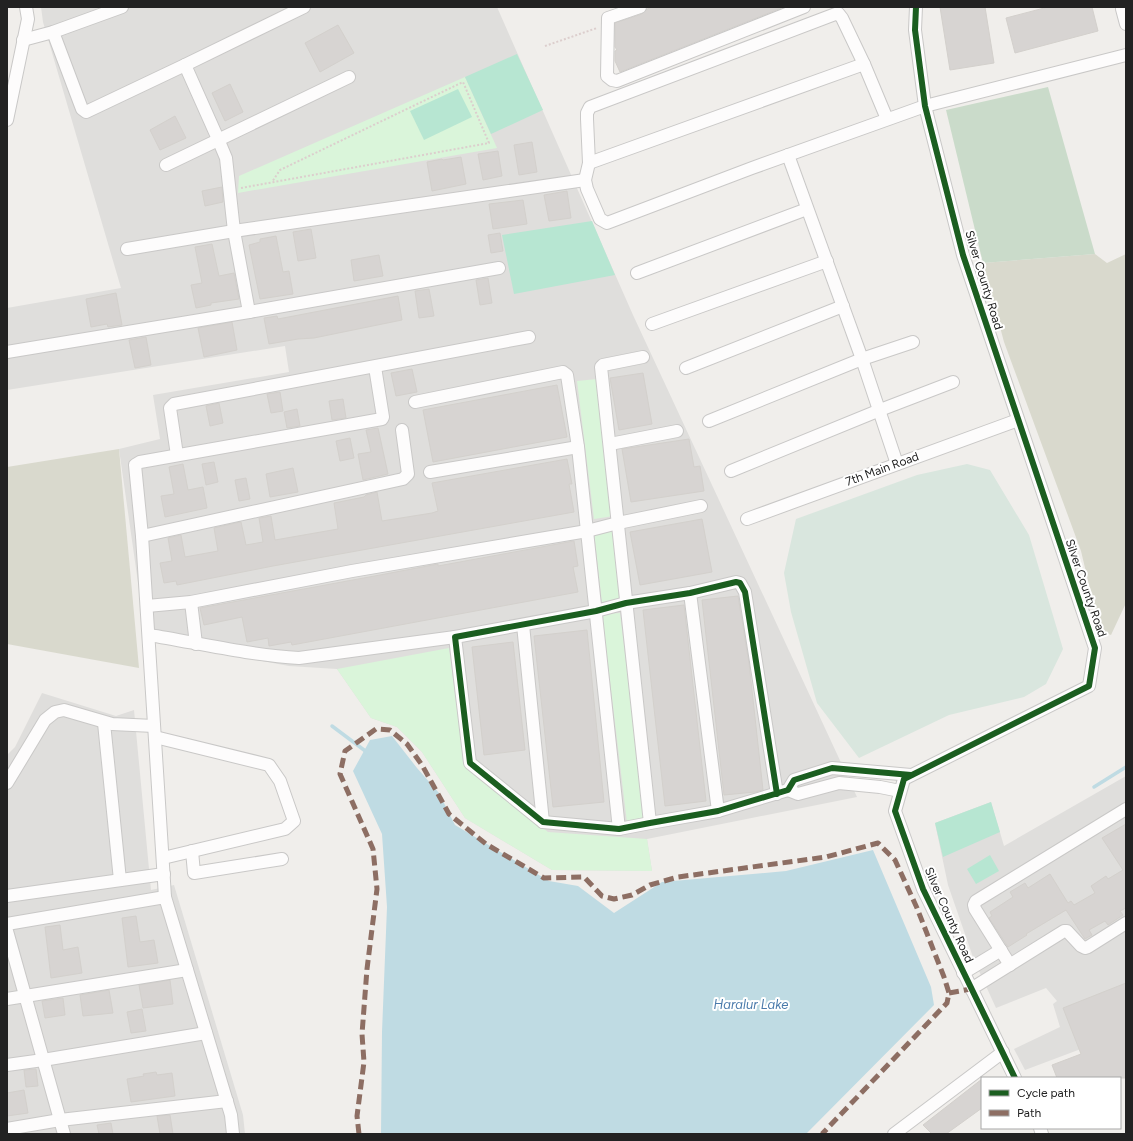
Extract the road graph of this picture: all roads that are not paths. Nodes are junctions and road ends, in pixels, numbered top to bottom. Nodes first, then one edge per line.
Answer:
1 (26, 7) edge
2 (122, 7) edge
3 (304, 7) edge
4 (607, 7) edge
5 (617, 7) edge
6 (640, 7) edge
7 (804, 7) edge
8 (916, 7) edge
9 (1122, 9) dead end
10 (1126, 24) edge
11 (53, 32) junction
12 (23, 40) junction
13 (1126, 55) edge
14 (864, 64) junction
15 (185, 65) junction
16 (349, 77) dead end
17 (925, 106) junction
18 (887, 119) junction
19 (7, 120) edge
20 (218, 139) junction
21 (788, 155) junction
22 (589, 163) junction
23 (166, 165) dead end
24 (585, 180) junction
25 (807, 209) junction
26 (234, 231) junction
27 (127, 249) dead end
28 (827, 261) junction
29 (499, 268) dead end
30 (637, 272) dead end
31 (843, 306) junction
32 (249, 312) junction
33 (652, 324) dead end
34 (529, 337) dead end
35 (913, 342) dead end
36 (7, 352) edge
37 (643, 357) dead end
38 (862, 359) junction
39 (375, 367) junction
40 (686, 368) dead end
41 (953, 382) dead end
42 (415, 402) dead end
43 (880, 410) junction
44 (1018, 420) junction
45 (709, 421) dead end
46 (402, 430) dead end
47 (677, 431) dead end
48 (610, 444) junction
49 (578, 447) junction
50 (178, 455) junction
51 (897, 464) junction
52 (731, 471) dead end
53 (430, 472) dead end
54 (701, 506) dead end
55 (747, 519) dead end
56 (618, 523) junction
57 (587, 531) junction
58 (142, 536) junction
59 (690, 593) junction
60 (191, 602) junction
61 (626, 603) junction
62 (147, 606) junction
63 (596, 611) junction
64 (523, 625) junction
65 (148, 635) junction
66 (455, 637) junction
67 (196, 644) junction
68 (104, 723) junction
69 (155, 731) junction
70 (911, 775) junction
71 (7, 783) edge
72 (900, 790) junction
73 (782, 792) junction
74 (1126, 809) edge
75 (718, 811) junction
76 (543, 822) junction
77 (650, 823) junction
78 (619, 829) junction
79 (192, 851) junction
80 (163, 858) junction
81 (282, 859) dead end
82 (164, 874) junction
83 (120, 880) junction
84 (7, 896) edge
85 (165, 897) junction
86 (1126, 923) edge
87 (7, 924) edge
88 (7, 931) edge
89 (1001, 950) junction
90 (1010, 965) junction
91 (187, 970) junction
92 (963, 973) junction
93 (971, 989) junction
94 (26, 997) junction
95 (7, 999) edge
96 (206, 1033) junction
97 (1003, 1052) junction
98 (43, 1060) junction
99 (7, 1065) edge
100 (1015, 1077) edge
101 (227, 1102) junction
102 (60, 1120) junction
103 (7, 1128) edge
104 (64, 1134) edge
105 (233, 1134) edge
106 (894, 1134) edge

1 - 12 street
2 - 11 street
3 - 15 street
4 - 5 street
6 - 7 street
8 - 17 street, Silver County Road
9 - 10 street
11 - 12 street
11 - 15 street
12 - 19 street
13 - 17 street
14 - 18 street
14 - 22 street
14 - 22 street
15 - 20 street
16 - 20 street
17 - 18 street
17 - 44 street, Silver County Road
18 - 21 street
20 - 23 street
20 - 26 street
21 - 24 street
21 - 25 street
22 - 24 street
24 - 26 street
25 - 28 street
25 - 30 street
26 - 27 street
26 - 32 street
28 - 31 street
28 - 33 street
29 - 32 street
31 - 38 street
31 - 40 street
32 - 36 street
34 - 39 street
35 - 38 street
37 - 48 street
38 - 43 street
38 - 45 street
39 - 50 street
39 - 50 street
41 - 43 street
42 - 49 street
43 - 51 street
43 - 52 street
44 - 51 street, 7th Main Road
44 - 70 street, Silver County Road
46 - 58 street
47 - 48 street
48 - 56 street
49 - 53 street
49 - 57 street
50 - 58 street
51 - 55 street, 7th Main Road
54 - 56 street
56 - 57 street
56 - 61 street
57 - 60 street
57 - 63 street
58 - 62 street
59 - 61 street
59 - 73 street
59 - 75 street
60 - 62 street
60 - 67 street
61 - 63 street
61 - 77 street
62 - 65 street
63 - 64 street
63 - 78 street
64 - 66 street
64 - 76 street
65 - 67 street
65 - 69 street
66 - 67 street
66 - 76 street
68 - 69 street
68 - 71 street
68 - 83 street
69 - 79 street
69 - 80 street
70 - 72 street, Silver County Road
70 - 73 street
72 - 73 street
72 - 92 street, Silver County Road
73 - 75 street
74 - 89 street
75 - 77 street
76 - 78 street
77 - 78 street
79 - 80 street
79 - 81 street
80 - 82 street
82 - 83 street
82 - 85 street
83 - 84 street
85 - 87 street
85 - 91 street
86 - 90 street
88 - 94 street
89 - 90 street
89 - 92 street
90 - 93 street
91 - 94 street
91 - 96 street
92 - 93 street, Silver County Road
93 - 97 street, Silver County Road
94 - 95 street
94 - 98 street
96 - 98 street
96 - 101 street
97 - 100 street, Silver County Road
97 - 106 street
98 - 99 street
98 - 102 street
101 - 102 street
101 - 105 street
102 - 103 street
102 - 104 street

